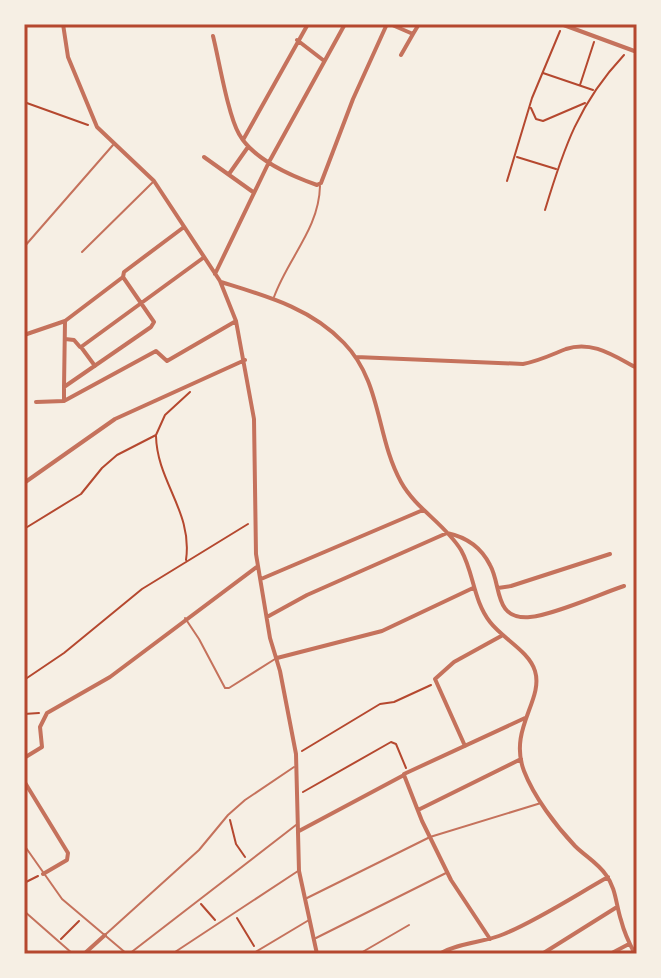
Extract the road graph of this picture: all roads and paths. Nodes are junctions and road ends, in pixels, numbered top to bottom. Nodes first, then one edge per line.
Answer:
1 (63, 24) edge
2 (308, 24) edge
3 (345, 24) edge
4 (388, 24) edge
5 (419, 24) edge
6 (562, 25) edge
7 (413, 34) junction
8 (213, 36) dead end
9 (596, 37) junction
10 (297, 40) junction
11 (630, 49) junction
12 (637, 52) edge
13 (401, 55) dead end
14 (323, 60) junction
15 (543, 73) junction
16 (580, 86) junction
17 (594, 91) junction
18 (24, 102) edge
19 (586, 102) junction
20 (531, 107) junction
21 (97, 127) junction
22 (243, 140) junction
23 (114, 144) junction
24 (249, 147) junction
25 (515, 156) junction
26 (204, 157) dead end
27 (269, 162) junction
28 (558, 170) junction
29 (229, 174) junction
30 (154, 181) junction
31 (507, 181) dead end
32 (320, 185) junction
33 (253, 192) junction
34 (545, 210) dead end
35 (184, 227) junction
36 (24, 247) edge
37 (82, 252) dead end
38 (203, 258) junction
39 (215, 274) junction
40 (123, 277) junction
41 (220, 281) junction
42 (273, 299) junction
43 (142, 303) junction
44 (65, 321) junction
45 (236, 321) junction
46 (24, 335) edge
47 (65, 339) junction
48 (81, 347) junction
49 (356, 357) junction
50 (245, 360) junction
51 (95, 366) junction
52 (637, 368) edge
53 (205, 377) junction
54 (64, 387) junction
55 (64, 401) junction
56 (36, 402) dead end
57 (156, 435) junction
58 (24, 483) edge
59 (423, 510) junction
60 (255, 519) junction
61 (24, 529) edge
62 (447, 533) junction
63 (610, 554) dead end
64 (186, 560) junction
65 (258, 566) junction
66 (261, 579) junction
67 (624, 586) dead end
68 (473, 588) junction
69 (497, 588) junction
70 (267, 617) junction
71 (185, 618) junction
72 (503, 635) junction
73 (276, 658) junction
74 (24, 680) edge
75 (435, 683) junction
76 (47, 713) junction
77 (24, 714) edge
78 (525, 718) junction
79 (465, 746) junction
80 (296, 754) junction
81 (24, 758) edge
82 (521, 759) junction
83 (297, 765) junction
84 (406, 774) junction
85 (24, 781) edge
86 (297, 795) junction
87 (543, 802) junction
88 (418, 810) junction
89 (228, 815) junction
90 (297, 824) junction
91 (298, 832) junction
92 (430, 837) junction
93 (24, 845) edge
94 (248, 861) junction
95 (299, 871) junction
96 (447, 873) junction
97 (43, 874) junction
98 (608, 877) junction
99 (24, 883) edge
100 (305, 899) junction
101 (198, 900) junction
102 (617, 907) junction
103 (24, 911) edge
104 (234, 913) junction
105 (83, 917) junction
106 (309, 919) junction
107 (218, 924) junction
108 (409, 925) dead end
109 (105, 935) junction
110 (314, 939) junction
111 (490, 939) junction
112 (58, 942) junction
113 (629, 944) junction
114 (257, 951) junction
115 (73, 954) edge
116 (84, 954) edge
117 (128, 954) edge
118 (172, 954) edge
119 (252, 954) edge
120 (317, 954) edge
121 (359, 954) edge
122 (439, 954) edge
123 (542, 954) edge
124 (610, 954) edge
125 (635, 954) edge

1 - 21 street
2 - 10 street
3 - 14 street
4 - 7 street
4 - 32 street
5 - 7 street
6 - 9 street
6 - 15 path
7 - 13 street
8 - 22 street
9 - 11 street
9 - 16 path
10 - 14 street
10 - 22 street
11 - 12 street
11 - 17 path
14 - 27 street
15 - 16 path
15 - 20 path
16 - 17 path
17 - 19 path
18 - 21 path
19 - 20 path
19 - 28 path
20 - 25 path
21 - 23 street
22 - 24 street
23 - 30 street
23 - 36 lane
24 - 27 street
24 - 29 street
25 - 28 path
25 - 31 path
26 - 29 street
27 - 32 street
27 - 33 street
28 - 34 path
29 - 33 street
30 - 35 street
30 - 37 lane
32 - 42 lane
33 - 39 street
35 - 38 street
35 - 40 street
38 - 39 street
38 - 43 street
39 - 41 street
40 - 43 street
40 - 44 street
41 - 42 street
41 - 45 street
42 - 49 street
43 - 48 street
43 - 51 street
44 - 46 street
44 - 47 street
45 - 50 street
45 - 55 street
47 - 48 street
47 - 54 street
48 - 51 street
49 - 52 street
49 - 59 street
50 - 53 street
50 - 60 street
51 - 54 street
53 - 57 path
53 - 58 street
54 - 55 street
55 - 56 street
57 - 61 path
57 - 64 path
59 - 62 street
59 - 66 street
60 - 64 path
60 - 65 street
62 - 68 street
62 - 69 street
62 - 70 street
63 - 69 street
64 - 74 path
65 - 66 street
65 - 71 street
66 - 70 street
67 - 69 street
68 - 72 street
68 - 73 street
70 - 73 street
71 - 73 lane
71 - 76 street
72 - 75 street
72 - 78 street
73 - 80 street
75 - 79 street
75 - 80 path
76 - 77 path
76 - 81 street
78 - 79 street
78 - 82 street
79 - 84 street
80 - 83 street
82 - 87 street
82 - 88 street
83 - 86 street
83 - 89 lane
84 - 86 path
84 - 88 street
84 - 91 street
85 - 97 street
86 - 90 street
87 - 92 lane
87 - 98 street
88 - 92 street
89 - 94 path
89 - 109 lane
90 - 91 street
90 - 94 lane
91 - 95 street
92 - 96 street
92 - 100 lane
93 - 97 lane
94 - 101 lane
95 - 100 street
95 - 104 lane
96 - 110 lane
96 - 111 street
97 - 99 path
97 - 105 lane
98 - 102 street
98 - 111 street
100 - 106 street
101 - 107 path
101 - 117 lane
102 - 113 street
102 - 123 street
103 - 112 lane
104 - 107 lane
104 - 114 path
105 - 109 lane
105 - 112 path
106 - 110 street
106 - 114 lane
107 - 118 lane
108 - 121 lane
109 - 116 street
109 - 117 lane
110 - 120 street
111 - 122 street
112 - 115 lane
113 - 124 street
113 - 125 street
114 - 119 lane

